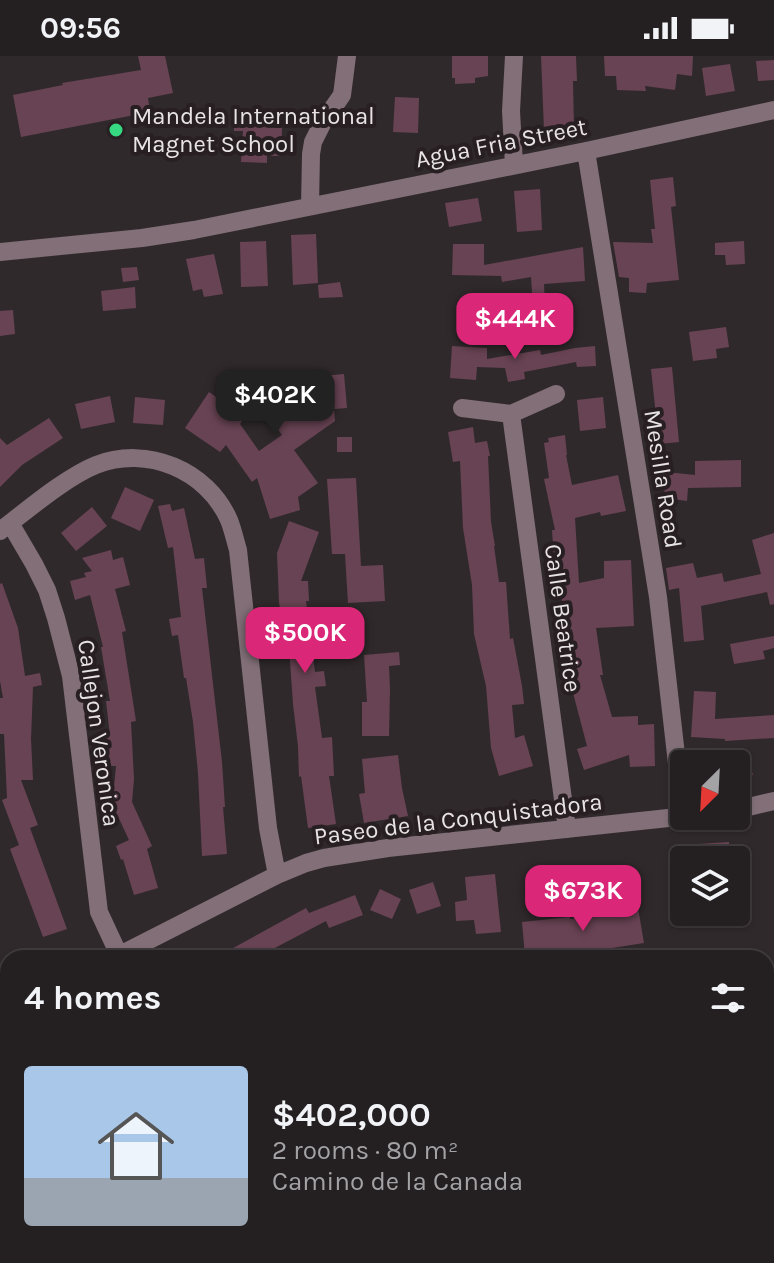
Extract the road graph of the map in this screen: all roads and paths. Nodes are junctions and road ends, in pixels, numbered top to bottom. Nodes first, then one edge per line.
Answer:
1 (347, 56) edge
2 (514, 56) edge
3 (774, 110) edge
4 (586, 151) junction
5 (514, 165) junction
6 (310, 206) junction
7 (0, 252) edge
8 (556, 394) dead end
9 (462, 408) dead end
10 (511, 414) junction
11 (5, 527) edge
12 (677, 750) edge
13 (774, 801) edge
14 (750, 807) edge
15 (670, 818) edge
16 (567, 829) junction
17 (277, 875) junction
18 (113, 950) edge
19 (130, 950) edge

1 - 6 street
2 - 5 street
3 - 4 street, Agua Fria Street
4 - 5 street, Agua Fria Street
4 - 12 street, Mesilla Road
5 - 6 street, Agua Fria Street
6 - 7 street, Agua Fria Street
8 - 10 street
9 - 10 street
10 - 16 street, Calle Beatrice
11 - 17 street
11 - 18 street, Callejon Veronica
13 - 14 street
15 - 16 street, Paseo de la Conquistadora
16 - 17 street, Paseo de la Conquistadora
17 - 19 street, Paseo de la Conquistadora

